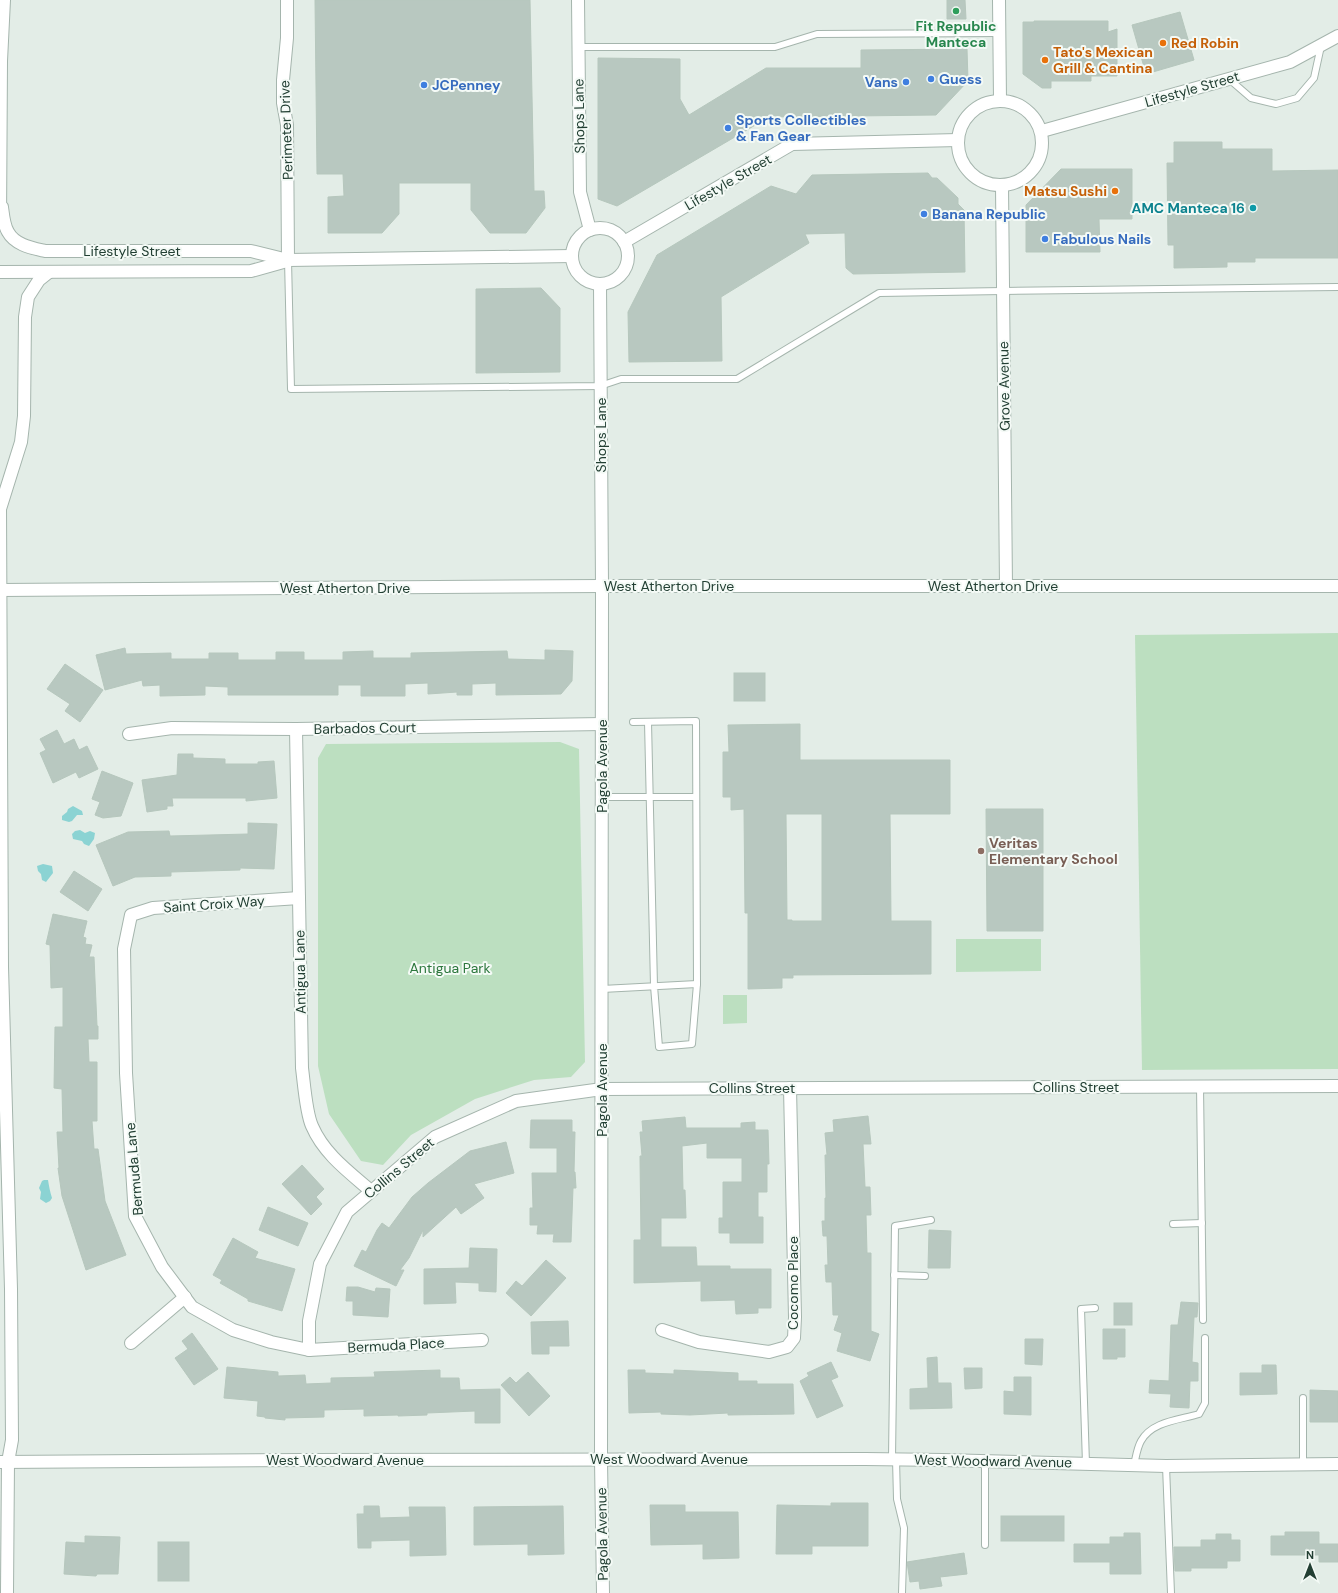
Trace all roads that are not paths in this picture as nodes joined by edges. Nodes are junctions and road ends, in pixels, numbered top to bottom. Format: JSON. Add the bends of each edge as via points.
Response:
{"nodes":[{"id":1,"x":4,"y":0,"type":"edge"},
{"id":2,"x":287,"y":0,"type":"edge"},
{"id":3,"x":578,"y":0,"type":"edge"},
{"id":4,"x":999,"y":0,"type":"edge"},
{"id":5,"x":999,"y":33,"type":"junction"},
{"id":6,"x":1338,"y":36,"type":"edge"},
{"id":7,"x":1321,"y":45,"type":"junction"},
{"id":8,"x":579,"y":47,"type":"junction"},
{"id":9,"x":1229,"y":79,"type":"junction"},
{"id":10,"x":1000,"y":100,"type":"junction"},
{"id":11,"x":1042,"y":131,"type":"junction"},
{"id":12,"x":958,"y":140,"type":"junction"},
{"id":13,"x":1002,"y":186,"type":"junction"},
{"id":14,"x":1,"y":206,"type":"junction"},
{"id":15,"x":0,"y":222,"type":"edge"},
{"id":16,"x":590,"y":230,"type":"junction"},
{"id":17,"x":624,"y":242,"type":"junction"},
{"id":18,"x":572,"y":256,"type":"junction"},
{"id":19,"x":288,"y":260,"type":"junction"},
{"id":20,"x":0,"y":272,"type":"edge"},
{"id":21,"x":49,"y":272,"type":"junction"},
{"id":22,"x":600,"y":284,"type":"junction"},
{"id":23,"x":1338,"y":287,"type":"edge"},
{"id":24,"x":1003,"y":290,"type":"junction"},
{"id":25,"x":600,"y":386,"type":"junction"},
{"id":26,"x":0,"y":509,"type":"edge"},
{"id":27,"x":602,"y":586,"type":"junction"},
{"id":28,"x":1006,"y":586,"type":"junction"},
{"id":29,"x":1338,"y":586,"type":"edge"},
{"id":30,"x":0,"y":590,"type":"edge"},
{"id":31,"x":633,"y":722,"type":"dead end"},
{"id":32,"x":648,"y":722,"type":"junction"},
{"id":33,"x":602,"y":724,"type":"junction"},
{"id":34,"x":296,"y":729,"type":"junction"},
{"id":35,"x":129,"y":734,"type":"dead end"},
{"id":36,"x":602,"y":797,"type":"junction"},
{"id":37,"x":650,"y":797,"type":"junction"},
{"id":38,"x":696,"y":797,"type":"junction"},
{"id":39,"x":299,"y":898,"type":"junction"},
{"id":40,"x":130,"y":915,"type":"joint"},
{"id":41,"x":697,"y":984,"type":"junction"},
{"id":42,"x":654,"y":986,"type":"junction"},
{"id":43,"x":602,"y":989,"type":"junction"},
{"id":44,"x":1200,"y":1086,"type":"junction"},
{"id":45,"x":1338,"y":1086,"type":"edge"},
{"id":46,"x":790,"y":1088,"type":"junction"},
{"id":47,"x":602,"y":1089,"type":"junction"},
{"id":48,"x":371,"y":1191,"type":"junction"},
{"id":49,"x":931,"y":1220,"type":"dead end"},
{"id":50,"x":1202,"y":1223,"type":"junction"},
{"id":51,"x":1173,"y":1224,"type":"dead end"},
{"id":52,"x":894,"y":1275,"type":"junction"},
{"id":53,"x":925,"y":1276,"type":"dead end"},
{"id":54,"x":185,"y":1297,"type":"junction"},
{"id":55,"x":1095,"y":1308,"type":"dead end"},
{"id":56,"x":1203,"y":1320,"type":"dead end"},
{"id":57,"x":662,"y":1330,"type":"dead end"},
{"id":58,"x":1205,"y":1338,"type":"dead end"},
{"id":59,"x":482,"y":1340,"type":"dead end"},
{"id":60,"x":131,"y":1343,"type":"dead end"},
{"id":61,"x":309,"y":1350,"type":"junction"},
{"id":62,"x":1303,"y":1398,"type":"dead end"},
{"id":63,"x":0,"y":1450,"type":"edge"},
{"id":64,"x":894,"y":1459,"type":"junction"},
{"id":65,"x":601,"y":1460,"type":"junction"},
{"id":66,"x":985,"y":1461,"type":"junction"},
{"id":67,"x":4,"y":1462,"type":"edge"},
{"id":68,"x":1086,"y":1464,"type":"junction"},
{"id":69,"x":1303,"y":1464,"type":"junction"},
{"id":70,"x":1338,"y":1464,"type":"edge"},
{"id":71,"x":1134,"y":1465,"type":"junction"},
{"id":72,"x":1166,"y":1466,"type":"junction"},
{"id":73,"x":985,"y":1545,"type":"dead end"},
{"id":74,"x":4,"y":1561,"type":"edge"},
{"id":75,"x":7,"y":1593,"type":"edge"},
{"id":76,"x":603,"y":1593,"type":"edge"},
{"id":77,"x":902,"y":1593,"type":"edge"},
{"id":78,"x":1171,"y":1593,"type":"edge"}],
"edges":[{"from":1,"to":14,"type":"street","via":[[1,61]]},
{"from":2,"to":19,"type":"street","name":"Perimeter Drive","via":[[283,103],[287,125]]},
{"from":3,"to":8,"type":"street","name":"Shops Lane"},
{"from":4,"to":5,"type":"street"},
{"from":5,"to":8,"type":"lane","via":[[816,34],[775,48]]},
{"from":5,"to":10,"type":"street"},
{"from":6,"to":7,"type":"street","name":"Lifestyle Street"},
{"from":7,"to":9,"type":"street","name":"Lifestyle Street","via":[[1290,62]]},
{"from":7,"to":9,"type":"lane","via":[[1314,78],[1297,98],[1276,104],[1251,98]]},
{"from":8,"to":16,"type":"street","name":"Shops Lane","via":[[580,192]]},
{"from":9,"to":11,"type":"street","name":"Lifestyle Street"},
{"from":10,"to":11,"type":"street","via":[[1023,106],[1035,118]]},
{"from":10,"to":12,"type":"street","via":[[985,103],[972,111],[963,122]]},
{"from":11,"to":13,"type":"street","via":[[1042,152],[1037,166],[1017,182]]},
{"from":12,"to":13,"type":"street","via":[[959,155],[968,170],[979,180]]},
{"from":12,"to":17,"type":"street","name":"Lifestyle Street","via":[[792,144]]},
{"from":13,"to":24,"type":"street","name":"Grove Avenue"},
{"from":14,"to":15,"type":"street"},
{"from":14,"to":19,"type":"street","name":"Lifestyle Street","via":[[8,232],[18,242],[45,251],[251,251]]},
{"from":16,"to":17,"type":"street","via":[[605,228],[614,232]]},
{"from":16,"to":18,"type":"street","via":[[575,242]]},
{"from":17,"to":22,"type":"street","via":[[628,263],[624,271],[611,282]]},
{"from":18,"to":19,"type":"street","name":"Lifestyle Street"},
{"from":18,"to":22,"type":"street","via":[[578,274],[593,284]]},
{"from":19,"to":21,"type":"street","name":"Lifestyle Street","via":[[251,271]]},
{"from":19,"to":25,"type":"lane","via":[[291,389]]},
{"from":20,"to":21,"type":"street","name":"Lifestyle Street"},
{"from":21,"to":26,"type":"street","via":[[39,280],[28,297],[25,317],[24,416],[21,442]]},
{"from":22,"to":25,"type":"street","name":"Shops Lane"},
{"from":23,"to":24,"type":"lane"},
{"from":24,"to":25,"type":"lane","via":[[879,294],[737,379],[621,379]]},
{"from":24,"to":28,"type":"street","name":"Grove Avenue"},
{"from":25,"to":27,"type":"street","name":"Shops Lane"},
{"from":26,"to":30,"type":"street"},
{"from":27,"to":28,"type":"street","name":"West Atherton Drive"},
{"from":27,"to":30,"type":"street","name":"West Atherton Drive"},
{"from":27,"to":33,"type":"street","name":"Pagola Avenue"},
{"from":28,"to":29,"type":"street","name":"West Atherton Drive"},
{"from":30,"to":67,"type":"street","via":[[2,967],[12,1296],[12,1440]]},
{"from":31,"to":32,"type":"lane"},
{"from":32,"to":37,"type":"lane"},
{"from":32,"to":38,"type":"lane","via":[[696,721]]},
{"from":33,"to":34,"type":"street","name":"Barbados Court"},
{"from":33,"to":36,"type":"street","name":"Pagola Avenue"},
{"from":34,"to":35,"type":"street","name":"Barbados Court","via":[[172,728]]},
{"from":34,"to":39,"type":"street","name":"Antigua Lane"},
{"from":36,"to":37,"type":"lane"},
{"from":36,"to":43,"type":"street","name":"Pagola Avenue"},
{"from":37,"to":38,"type":"lane"},
{"from":37,"to":42,"type":"lane"},
{"from":38,"to":41,"type":"lane"},
{"from":39,"to":40,"type":"street","name":"Saint Croix Way","via":[[153,908]]},
{"from":39,"to":48,"type":"street","name":"Antigua Lane","via":[[302,1068],[311,1125],[330,1155]]},
{"from":40,"to":54,"type":"street","name":"Bermuda Lane","via":[[124,957],[126,1073],[135,1216],[162,1267]]},
{"from":41,"to":42,"type":"lane"},
{"from":41,"to":42,"type":"lane","via":[[692,1044],[659,1047]]},
{"from":42,"to":43,"type":"lane"},
{"from":43,"to":47,"type":"street","name":"Pagola Avenue"},
{"from":44,"to":45,"type":"street","name":"Collins Street"},
{"from":44,"to":46,"type":"street","name":"Collins Street"},
{"from":44,"to":50,"type":"lane"},
{"from":46,"to":47,"type":"street","name":"Collins Street"},
{"from":46,"to":57,"type":"street","name":"Cocomo Place","via":[[794,1338],[786,1347],[769,1352],[699,1342]]},
{"from":47,"to":48,"type":"street","name":"Collins Street","via":[[516,1101],[435,1137]]},
{"from":47,"to":65,"type":"street","name":"Pagola Avenue"},
{"from":48,"to":61,"type":"street","name":"Collins Street","via":[[347,1212],[320,1264],[309,1321]]},
{"from":49,"to":52,"type":"lane","via":[[895,1226]]},
{"from":50,"to":51,"type":"lane"},
{"from":50,"to":56,"type":"lane"},
{"from":52,"to":53,"type":"lane"},
{"from":52,"to":64,"type":"lane"},
{"from":54,"to":60,"type":"street"},
{"from":54,"to":61,"type":"street","name":"Bermuda Lane","via":[[192,1307],[233,1330]]},
{"from":55,"to":68,"type":"lane","via":[[1082,1309]]},
{"from":58,"to":71,"type":"lane","via":[[1205,1403],[1199,1414],[1149,1430],[1141,1441]]},
{"from":59,"to":61,"type":"street","name":"Bermuda Place"},
{"from":62,"to":69,"type":"lane"},
{"from":63,"to":67,"type":"street"},
{"from":64,"to":65,"type":"street","name":"West Woodward Avenue"},
{"from":64,"to":66,"type":"street","name":"West Woodward Avenue"},
{"from":64,"to":77,"type":"lane","via":[[904,1528]]},
{"from":65,"to":67,"type":"street","name":"West Woodward Avenue"},
{"from":65,"to":76,"type":"street","name":"Pagola Avenue"},
{"from":66,"to":68,"type":"street","name":"West Woodward Avenue"},
{"from":66,"to":73,"type":"lane"},
{"from":67,"to":74,"type":"street"},
{"from":68,"to":71,"type":"street","name":"West Woodward Avenue"},
{"from":69,"to":70,"type":"street","name":"West Woodward Avenue"},
{"from":69,"to":72,"type":"street","name":"West Woodward Avenue"},
{"from":71,"to":72,"type":"street","name":"West Woodward Avenue"},
{"from":72,"to":78,"type":"lane"},
{"from":74,"to":75,"type":"street"}]}
